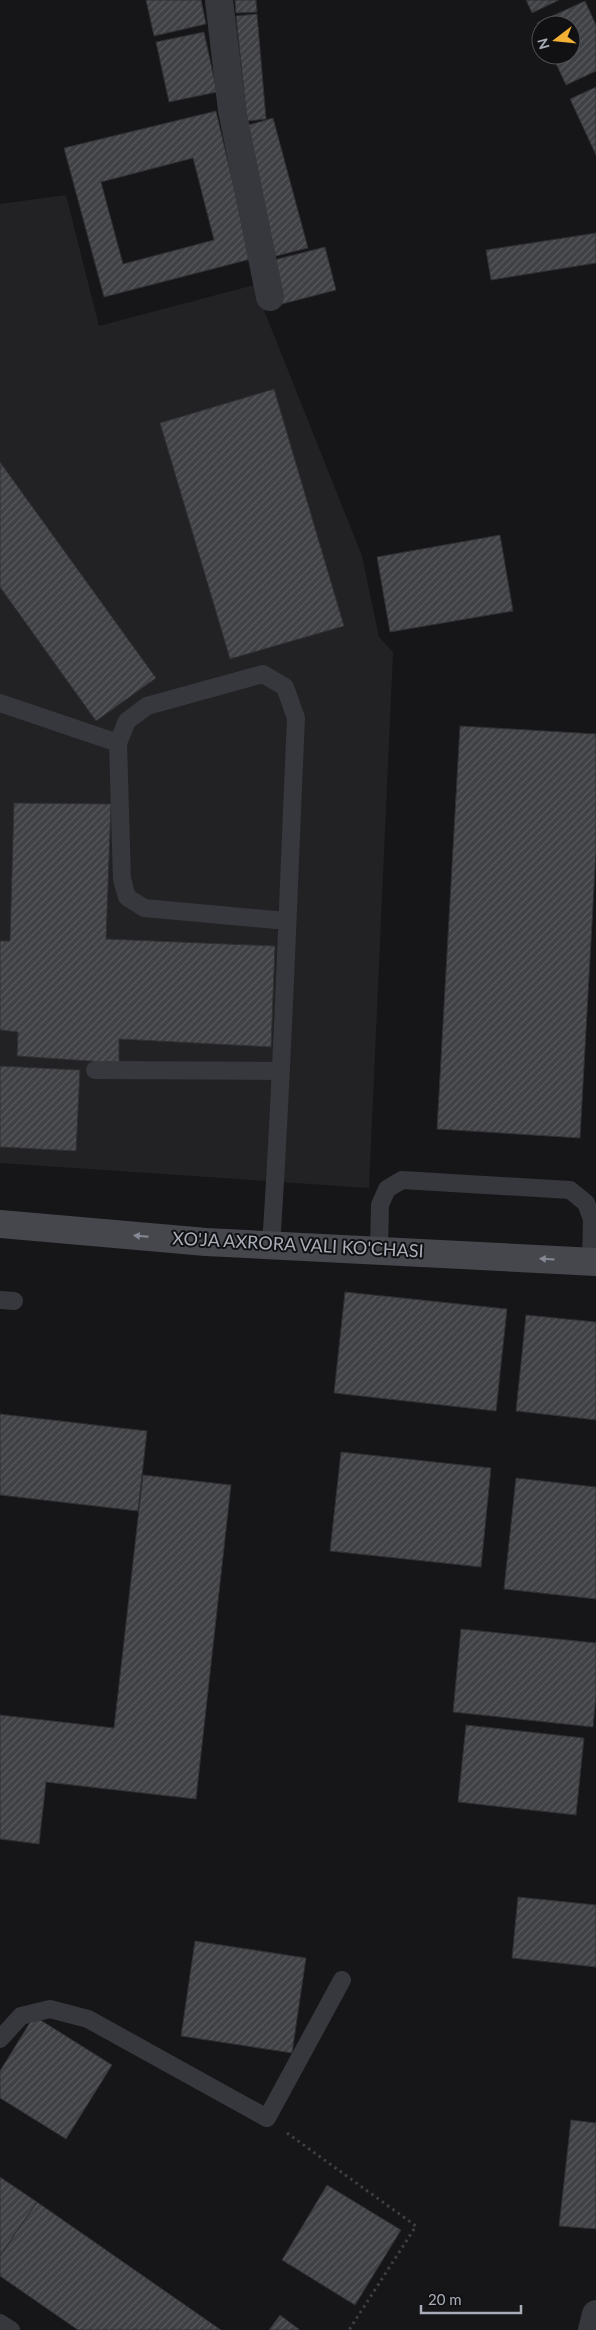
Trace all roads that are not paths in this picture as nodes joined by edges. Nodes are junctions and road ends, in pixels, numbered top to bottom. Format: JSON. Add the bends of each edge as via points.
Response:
{"nodes":[{"id":1,"x":219,"y":0,"type":"edge"},
{"id":2,"x":270,"y":297,"type":"dead end"},
{"id":3,"x":0,"y":703,"type":"edge"},
{"id":4,"x":118,"y":743,"type":"junction"},
{"id":5,"x":287,"y":922,"type":"junction"},
{"id":6,"x":95,"y":1070,"type":"dead end"},
{"id":7,"x":280,"y":1071,"type":"junction"},
{"id":8,"x":594,"y":1217,"type":"edge"},
{"id":9,"x":0,"y":1224,"type":"edge"},
{"id":10,"x":271,"y":1245,"type":"junction"},
{"id":11,"x":379,"y":1250,"type":"junction"},
{"id":12,"x":593,"y":1262,"type":"edge"},
{"id":13,"x":342,"y":1980,"type":"dead end"},
{"id":14,"x":0,"y":2039,"type":"edge"},
{"id":15,"x":596,"y":2314,"type":"edge"},
{"id":16,"x":0,"y":2323,"type":"edge"},
{"id":17,"x":11,"y":2330,"type":"edge"},
{"id":18,"x":592,"y":2330,"type":"edge"}],
"edges":[{"from":1,"to":2,"type":"street","via":[[232,110]]},
{"from":3,"to":4,"type":"lane"},
{"from":4,"to":5,"type":"lane","via":[[122,879],[127,897],[144,908]]},
{"from":4,"to":5,"type":"lane","via":[[127,721],[147,706],[263,674],[285,687],[296,718]]},
{"from":5,"to":7,"type":"lane"},
{"from":6,"to":7,"type":"lane"},
{"from":7,"to":10,"type":"lane"},
{"from":8,"to":11,"type":"lane","via":[[586,1203],[570,1190],[402,1180],[387,1188],[380,1206]]},
{"from":8,"to":12,"type":"lane"},
{"from":10,"to":9,"type":"main road","name":"XO'JA AXRORA VALI KO'CHASI","one_way":true},
{"from":10,"to":11,"type":"main road","name":"XO'JA AXRORA VALI KO'CHASI"},
{"from":12,"to":11,"type":"main road","name":"XO'JA AXRORA VALI KO'CHASI","one_way":true},
{"from":13,"to":14,"type":"lane","via":[[267,2118],[88,2020],[50,2009],[21,2016]]},
{"from":15,"to":18,"type":"street"},
{"from":16,"to":17,"type":"lane"}]}
